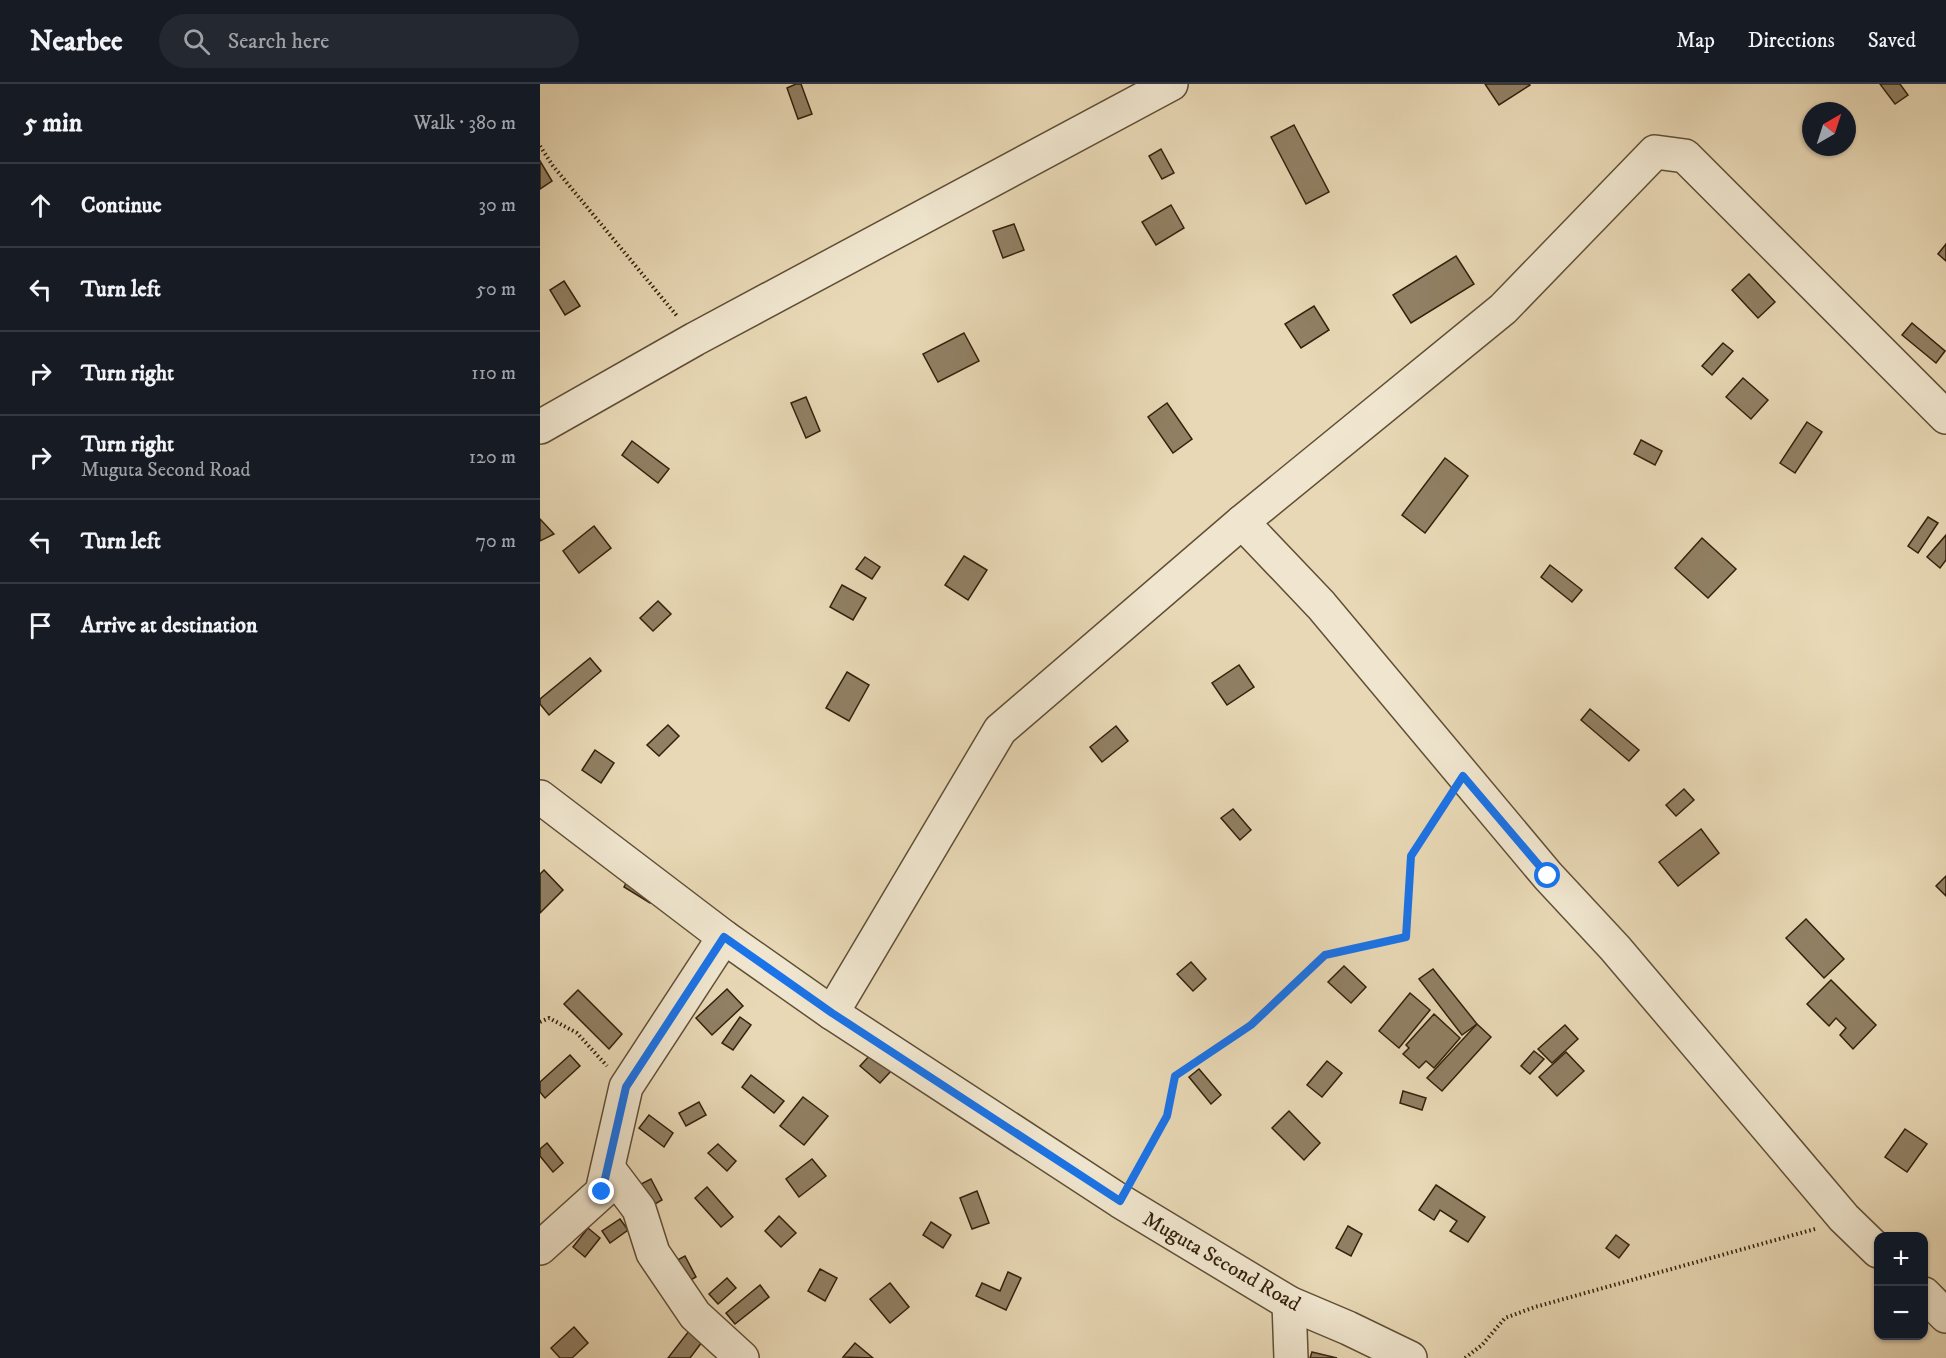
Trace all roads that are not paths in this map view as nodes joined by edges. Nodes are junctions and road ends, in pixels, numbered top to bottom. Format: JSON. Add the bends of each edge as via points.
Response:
{"nodes":[{"id":1,"x":1171,"y":84,"type":"edge"},
{"id":2,"x":1946,"y":417,"type":"edge"},
{"id":3,"x":540,"y":427,"type":"edge"},
{"id":4,"x":1242,"y":522,"type":"junction"},
{"id":5,"x":540,"y":797,"type":"edge"},
{"id":6,"x":724,"y":937,"type":"junction"},
{"id":7,"x":832,"y":1013,"type":"junction"},
{"id":8,"x":608,"y":1168,"type":"junction"},
{"id":9,"x":1874,"y":1247,"type":"edge"},
{"id":10,"x":540,"y":1248,"type":"edge"},
{"id":11,"x":1928,"y":1299,"type":"edge"},
{"id":12,"x":1289,"y":1303,"type":"junction"},
{"id":13,"x":1946,"y":1316,"type":"edge"},
{"id":14,"x":742,"y":1358,"type":"edge"},
{"id":15,"x":1291,"y":1358,"type":"edge"},
{"id":16,"x":1410,"y":1358,"type":"edge"}],
"edges":[{"from":1,"to":3,"type":"street","via":[[695,339]]},
{"from":2,"to":4,"type":"street","via":[[1685,156],[1654,152],[1503,309]]},
{"from":4,"to":7,"type":"street","via":[[1000,730]]},
{"from":4,"to":9,"type":"street","via":[[1321,605],[1548,876],[1615,948],[1844,1218]]},
{"from":5,"to":6,"type":"street","name":"Muguta Second Road"},
{"from":6,"to":7,"type":"street","name":"Muguta Second Road"},
{"from":6,"to":8,"type":"street","via":[[626,1087]]},
{"from":7,"to":12,"type":"street","name":"Muguta Second Road","via":[[1120,1201]]},
{"from":8,"to":10,"type":"street","via":[[602,1192]]},
{"from":8,"to":14,"type":"street","via":[[639,1209],[652,1253],[695,1315]]},
{"from":11,"to":13,"type":"street"},
{"from":12,"to":15,"type":"street"},
{"from":12,"to":16,"type":"street","name":"Muguta Second Road"}]}
